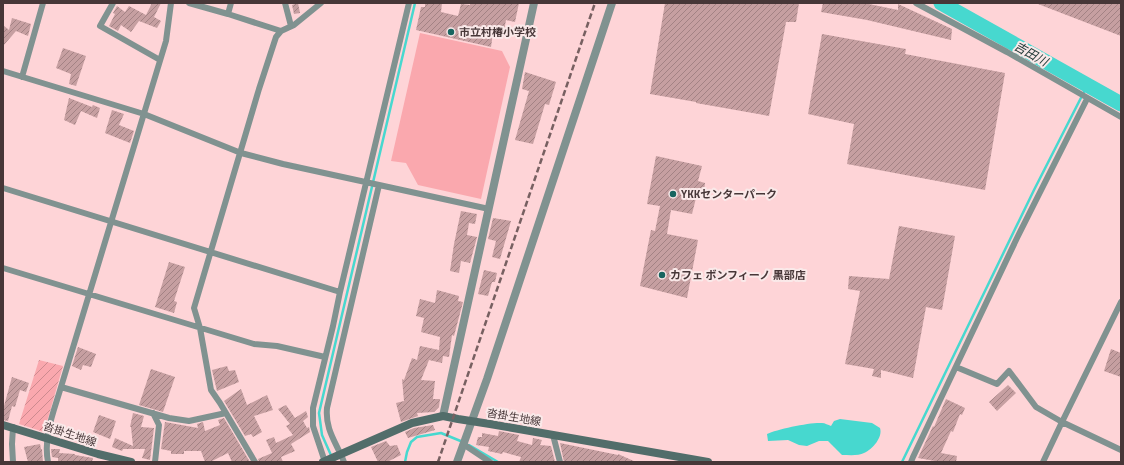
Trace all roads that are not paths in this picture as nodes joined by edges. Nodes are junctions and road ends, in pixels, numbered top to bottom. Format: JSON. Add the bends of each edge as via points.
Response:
{"nodes":[{"id":1,"x":43,"y":3,"type":"edge"},
{"id":2,"x":113,"y":3,"type":"edge"},
{"id":3,"x":171,"y":3,"type":"edge"},
{"id":4,"x":189,"y":3,"type":"edge"},
{"id":5,"x":231,"y":3,"type":"edge"},
{"id":6,"x":285,"y":3,"type":"edge"},
{"id":7,"x":321,"y":3,"type":"edge"},
{"id":8,"x":409,"y":3,"type":"edge"},
{"id":9,"x":534,"y":3,"type":"edge"},
{"id":10,"x":612,"y":3,"type":"edge"},
{"id":11,"x":916,"y":3,"type":"edge"},
{"id":12,"x":228,"y":14,"type":"junction"},
{"id":13,"x":291,"y":26,"type":"junction"},
{"id":14,"x":281,"y":31,"type":"junction"},
{"id":15,"x":160,"y":60,"type":"junction"},
{"id":16,"x":3,"y":71,"type":"edge"},
{"id":17,"x":22,"y":77,"type":"junction"},
{"id":18,"x":1087,"y":99,"type":"junction"},
{"id":19,"x":144,"y":114,"type":"junction"},
{"id":20,"x":1121,"y":117,"type":"edge"},
{"id":21,"x":241,"y":153,"type":"junction"},
{"id":22,"x":366,"y":182,"type":"junction"},
{"id":23,"x":379,"y":185,"type":"junction"},
{"id":24,"x":3,"y":188,"type":"edge"},
{"id":25,"x":490,"y":209,"type":"junction"},
{"id":26,"x":111,"y":221,"type":"junction"},
{"id":27,"x":211,"y":252,"type":"junction"},
{"id":28,"x":3,"y":268,"type":"edge"},
{"id":29,"x":340,"y":292,"type":"junction"},
{"id":30,"x":89,"y":294,"type":"junction"},
{"id":31,"x":1121,"y":302,"type":"edge"},
{"id":32,"x":200,"y":328,"type":"junction"},
{"id":33,"x":325,"y":357,"type":"junction"},
{"id":34,"x":956,"y":367,"type":"junction"},
{"id":35,"x":60,"y":387,"type":"junction"},
{"id":36,"x":153,"y":413,"type":"junction"},
{"id":37,"x":226,"y":413,"type":"junction"},
{"id":38,"x":443,"y":416,"type":"junction"},
{"id":39,"x":472,"y":421,"type":"junction"},
{"id":40,"x":1062,"y":422,"type":"junction"},
{"id":41,"x":3,"y":424,"type":"edge"},
{"id":42,"x":13,"y":428,"type":"junction"},
{"id":43,"x":553,"y":435,"type":"junction"},
{"id":44,"x":46,"y":437,"type":"junction"},
{"id":45,"x":463,"y":444,"type":"junction"},
{"id":46,"x":1121,"y":450,"type":"edge"},
{"id":47,"x":341,"y":457,"type":"edge"},
{"id":48,"x":326,"y":461,"type":"edge"},
{"id":49,"x":13,"y":462,"type":"edge"},
{"id":50,"x":48,"y":462,"type":"edge"},
{"id":51,"x":131,"y":462,"type":"edge"},
{"id":52,"x":155,"y":462,"type":"edge"},
{"id":53,"x":255,"y":462,"type":"edge"},
{"id":54,"x":456,"y":462,"type":"edge"},
{"id":55,"x":490,"y":462,"type":"edge"},
{"id":56,"x":560,"y":462,"type":"edge"},
{"id":57,"x":708,"y":462,"type":"edge"},
{"id":58,"x":911,"y":462,"type":"edge"},
{"id":59,"x":1044,"y":462,"type":"edge"}],
"edges":[{"from":1,"to":17,"type":"street"},
{"from":2,"to":15,"type":"street","via":[[100,26]]},
{"from":3,"to":15,"type":"street","via":[[166,41]]},
{"from":4,"to":12,"type":"street"},
{"from":5,"to":12,"type":"street"},
{"from":6,"to":13,"type":"street"},
{"from":7,"to":13,"type":"street"},
{"from":8,"to":22,"type":"street"},
{"from":9,"to":25,"type":"street"},
{"from":10,"to":39,"type":"street"},
{"from":11,"to":18,"type":"street"},
{"from":12,"to":14,"type":"street"},
{"from":13,"to":14,"type":"street"},
{"from":14,"to":21,"type":"street","via":[[276,37]]},
{"from":15,"to":19,"type":"street"},
{"from":16,"to":17,"type":"street"},
{"from":17,"to":19,"type":"street"},
{"from":18,"to":20,"type":"street"},
{"from":18,"to":34,"type":"street"},
{"from":19,"to":21,"type":"street"},
{"from":19,"to":26,"type":"street"},
{"from":21,"to":22,"type":"street"},
{"from":21,"to":27,"type":"street"},
{"from":22,"to":23,"type":"street"},
{"from":22,"to":29,"type":"street"},
{"from":23,"to":25,"type":"street"},
{"from":23,"to":47,"type":"street","via":[[327,408],[326,419]]},
{"from":24,"to":26,"type":"street"},
{"from":25,"to":38,"type":"street"},
{"from":26,"to":27,"type":"street"},
{"from":26,"to":30,"type":"street"},
{"from":27,"to":29,"type":"street"},
{"from":27,"to":32,"type":"street","via":[[194,308]]},
{"from":28,"to":30,"type":"street"},
{"from":29,"to":33,"type":"street"},
{"from":30,"to":32,"type":"street"},
{"from":30,"to":35,"type":"street"},
{"from":31,"to":40,"type":"street"},
{"from":32,"to":33,"type":"street","via":[[254,344],[277,346]]},
{"from":32,"to":37,"type":"street","via":[[211,390]]},
{"from":33,"to":48,"type":"street","via":[[313,408],[313,426]]},
{"from":34,"to":40,"type":"street","via":[[997,384],[1009,371],[1036,407]]},
{"from":34,"to":58,"type":"street"},
{"from":35,"to":36,"type":"street"},
{"from":35,"to":44,"type":"street"},
{"from":36,"to":37,"type":"street","via":[[189,420]]},
{"from":36,"to":52,"type":"street","via":[[159,424]]},
{"from":37,"to":53,"type":"street"},
{"from":38,"to":39,"type":"main road","name":"沓掛生地線"},
{"from":38,"to":47,"type":"main road","name":"沓掛生地線","via":[[412,423]]},
{"from":39,"to":43,"type":"main road","name":"沓掛生地線"},
{"from":39,"to":45,"type":"street"},
{"from":40,"to":46,"type":"street"},
{"from":40,"to":59,"type":"street"},
{"from":41,"to":42,"type":"main road","name":"沓掛生地線"},
{"from":42,"to":44,"type":"main road","name":"沓掛生地線"},
{"from":42,"to":49,"type":"street"},
{"from":43,"to":56,"type":"street"},
{"from":43,"to":57,"type":"main road","name":"沓掛生地線"},
{"from":44,"to":50,"type":"street"},
{"from":44,"to":51,"type":"main road","name":"沓掛生地線"},
{"from":45,"to":54,"type":"street"},
{"from":45,"to":55,"type":"street"},
{"from":47,"to":48,"type":"main road","name":"沓掛生地線"}]}
